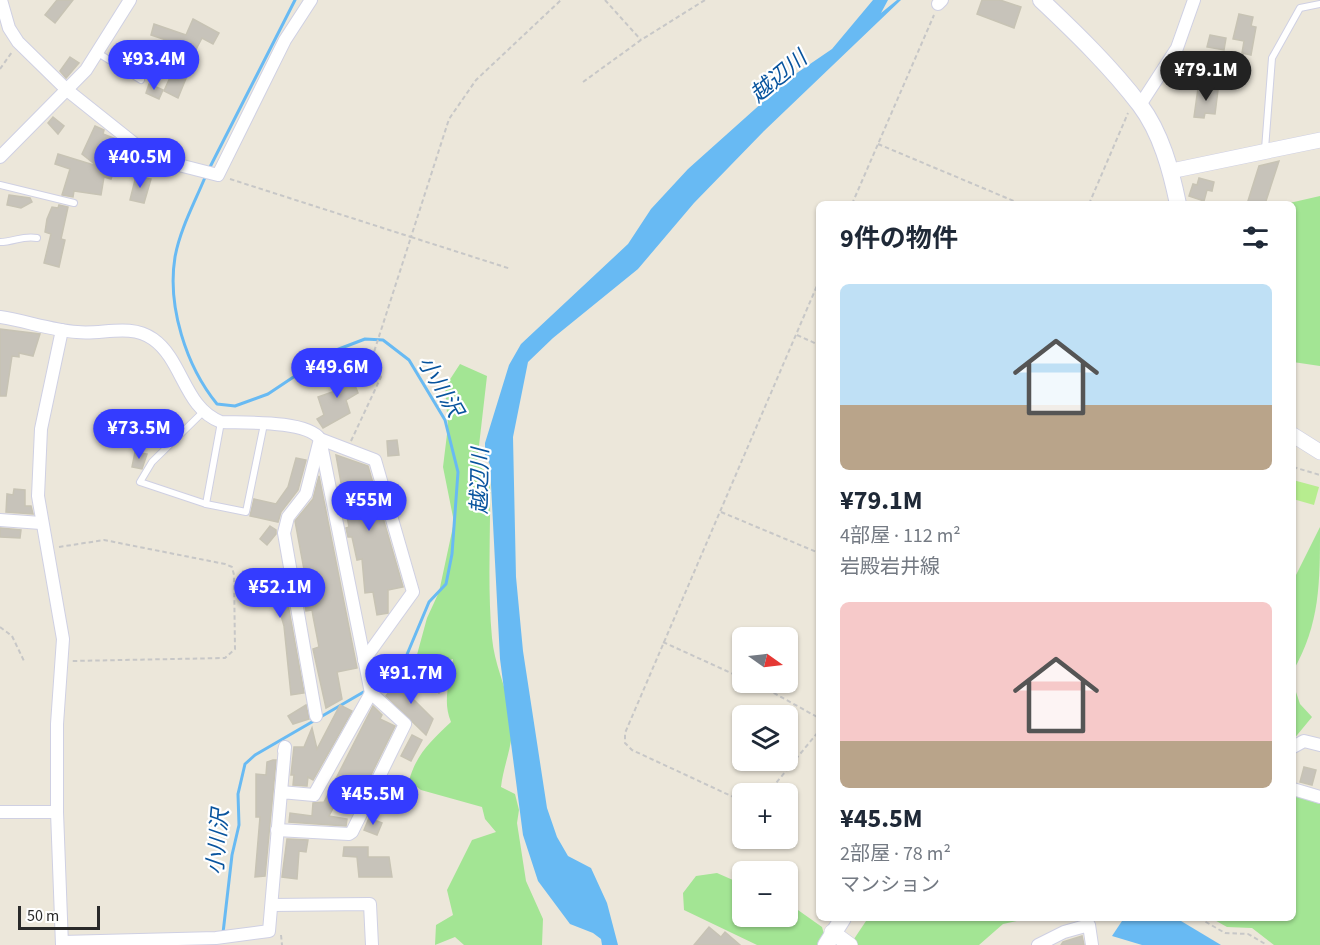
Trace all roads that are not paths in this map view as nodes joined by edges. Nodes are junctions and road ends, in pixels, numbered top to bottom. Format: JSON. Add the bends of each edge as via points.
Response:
{"nodes":[{"id":1,"x":1,"y":0,"type":"edge"},
{"id":2,"x":130,"y":0,"type":"edge"},
{"id":3,"x":311,"y":0,"type":"edge"},
{"id":4,"x":1041,"y":0,"type":"edge"},
{"id":5,"x":1194,"y":0,"type":"edge"},
{"id":6,"x":1320,"y":4,"type":"edge"},
{"id":7,"x":98,"y":53,"type":"junction"},
{"id":8,"x":141,"y":80,"type":"dead end"},
{"id":9,"x":67,"y":90,"type":"junction"},
{"id":10,"x":1138,"y":103,"type":"junction"},
{"id":11,"x":1320,"y":140,"type":"edge"},
{"id":12,"x":1265,"y":151,"type":"junction"},
{"id":13,"x":0,"y":157,"type":"edge"},
{"id":14,"x":1171,"y":171,"type":"junction"},
{"id":15,"x":0,"y":185,"type":"edge"},
{"id":16,"x":1177,"y":201,"type":"edge"},
{"id":17,"x":74,"y":203,"type":"dead end"},
{"id":18,"x":37,"y":238,"type":"dead end"},
{"id":19,"x":0,"y":242,"type":"edge"},
{"id":20,"x":0,"y":317,"type":"edge"},
{"id":21,"x":62,"y":330,"type":"junction"},
{"id":22,"x":203,"y":412,"type":"junction"},
{"id":23,"x":221,"y":422,"type":"junction"},
{"id":24,"x":264,"y":423,"type":"junction"},
{"id":25,"x":1296,"y":437,"type":"edge"},
{"id":26,"x":320,"y":439,"type":"junction"},
{"id":27,"x":1320,"y":452,"type":"edge"},
{"id":28,"x":206,"y":504,"type":"junction"},
{"id":29,"x":0,"y":520,"type":"edge"},
{"id":30,"x":41,"y":523,"type":"junction"},
{"id":31,"x":364,"y":660,"type":"junction"},
{"id":32,"x":371,"y":693,"type":"junction"},
{"id":33,"x":316,"y":716,"type":"dead end"},
{"id":34,"x":1296,"y":745,"type":"edge"},
{"id":35,"x":1320,"y":745,"type":"edge"},
{"id":36,"x":284,"y":751,"type":"dead end"},
{"id":37,"x":1296,"y":790,"type":"edge"},
{"id":38,"x":281,"y":792,"type":"junction"},
{"id":39,"x":1320,"y":796,"type":"edge"},
{"id":40,"x":0,"y":812,"type":"edge"},
{"id":41,"x":57,"y":812,"type":"junction"},
{"id":42,"x":277,"y":830,"type":"junction"},
{"id":43,"x":272,"y":905,"type":"junction"},
{"id":44,"x":841,"y":921,"type":"edge"},
{"id":45,"x":829,"y":938,"type":"edge"},
{"id":46,"x":62,"y":944,"type":"edge"},
{"id":47,"x":372,"y":945,"type":"edge"},
{"id":48,"x":850,"y":945,"type":"edge"},
{"id":49,"x":1038,"y":945,"type":"edge"},
{"id":50,"x":1092,"y":945,"type":"edge"}],
"edges":[{"from":1,"to":9,"type":"street","via":[[9,28],[18,42]]},
{"from":2,"to":7,"type":"street"},
{"from":3,"to":9,"type":"street","via":[[285,40],[218,175],[146,153]]},
{"from":4,"to":10,"type":"main road","via":[[1093,50]]},
{"from":5,"to":10,"type":"street","via":[[1177,48]]},
{"from":6,"to":12,"type":"lane","via":[[1300,8],[1272,58]]},
{"from":7,"to":8,"type":"lane"},
{"from":7,"to":9,"type":"street"},
{"from":9,"to":13,"type":"street"},
{"from":10,"to":14,"type":"main road"},
{"from":11,"to":12,"type":"street"},
{"from":12,"to":14,"type":"street"},
{"from":14,"to":16,"type":"main road"},
{"from":15,"to":17,"type":"lane"},
{"from":18,"to":19,"type":"lane","via":[[26,236]]},
{"from":20,"to":21,"type":"street"},
{"from":21,"to":22,"type":"street","via":[[128,330],[145,334],[162,347]]},
{"from":21,"to":30,"type":"street","via":[[41,429]]},
{"from":22,"to":23,"type":"street"},
{"from":22,"to":28,"type":"lane","via":[[152,462],[140,482]]},
{"from":23,"to":24,"type":"street"},
{"from":23,"to":28,"type":"lane"},
{"from":24,"to":26,"type":"street","via":[[308,430]]},
{"from":24,"to":28,"type":"lane","via":[[246,512]]},
{"from":25,"to":27,"type":"street"},
{"from":26,"to":31,"type":"street"},
{"from":26,"to":31,"type":"street","via":[[375,460],[413,592]]},
{"from":26,"to":33,"type":"street","via":[[306,494],[288,517],[285,533]]},
{"from":29,"to":30,"type":"street"},
{"from":30,"to":41,"type":"street","via":[[63,639],[57,724]]},
{"from":31,"to":32,"type":"street"},
{"from":32,"to":38,"type":"street","via":[[314,795]]},
{"from":32,"to":42,"type":"street","via":[[405,724],[352,832]]},
{"from":34,"to":35,"type":"street","via":[[1304,741]]},
{"from":36,"to":38,"type":"street","via":[[285,747]]},
{"from":37,"to":39,"type":"street"},
{"from":38,"to":42,"type":"street"},
{"from":40,"to":41,"type":"street"},
{"from":41,"to":46,"type":"street"},
{"from":42,"to":43,"type":"street"},
{"from":43,"to":46,"type":"street","via":[[269,931],[216,938]]},
{"from":43,"to":47,"type":"street","via":[[370,904]]},
{"from":44,"to":45,"type":"main road"},
{"from":45,"to":48,"type":"street"},
{"from":49,"to":50,"type":"street","via":[[1064,932],[1089,926]]}]}
